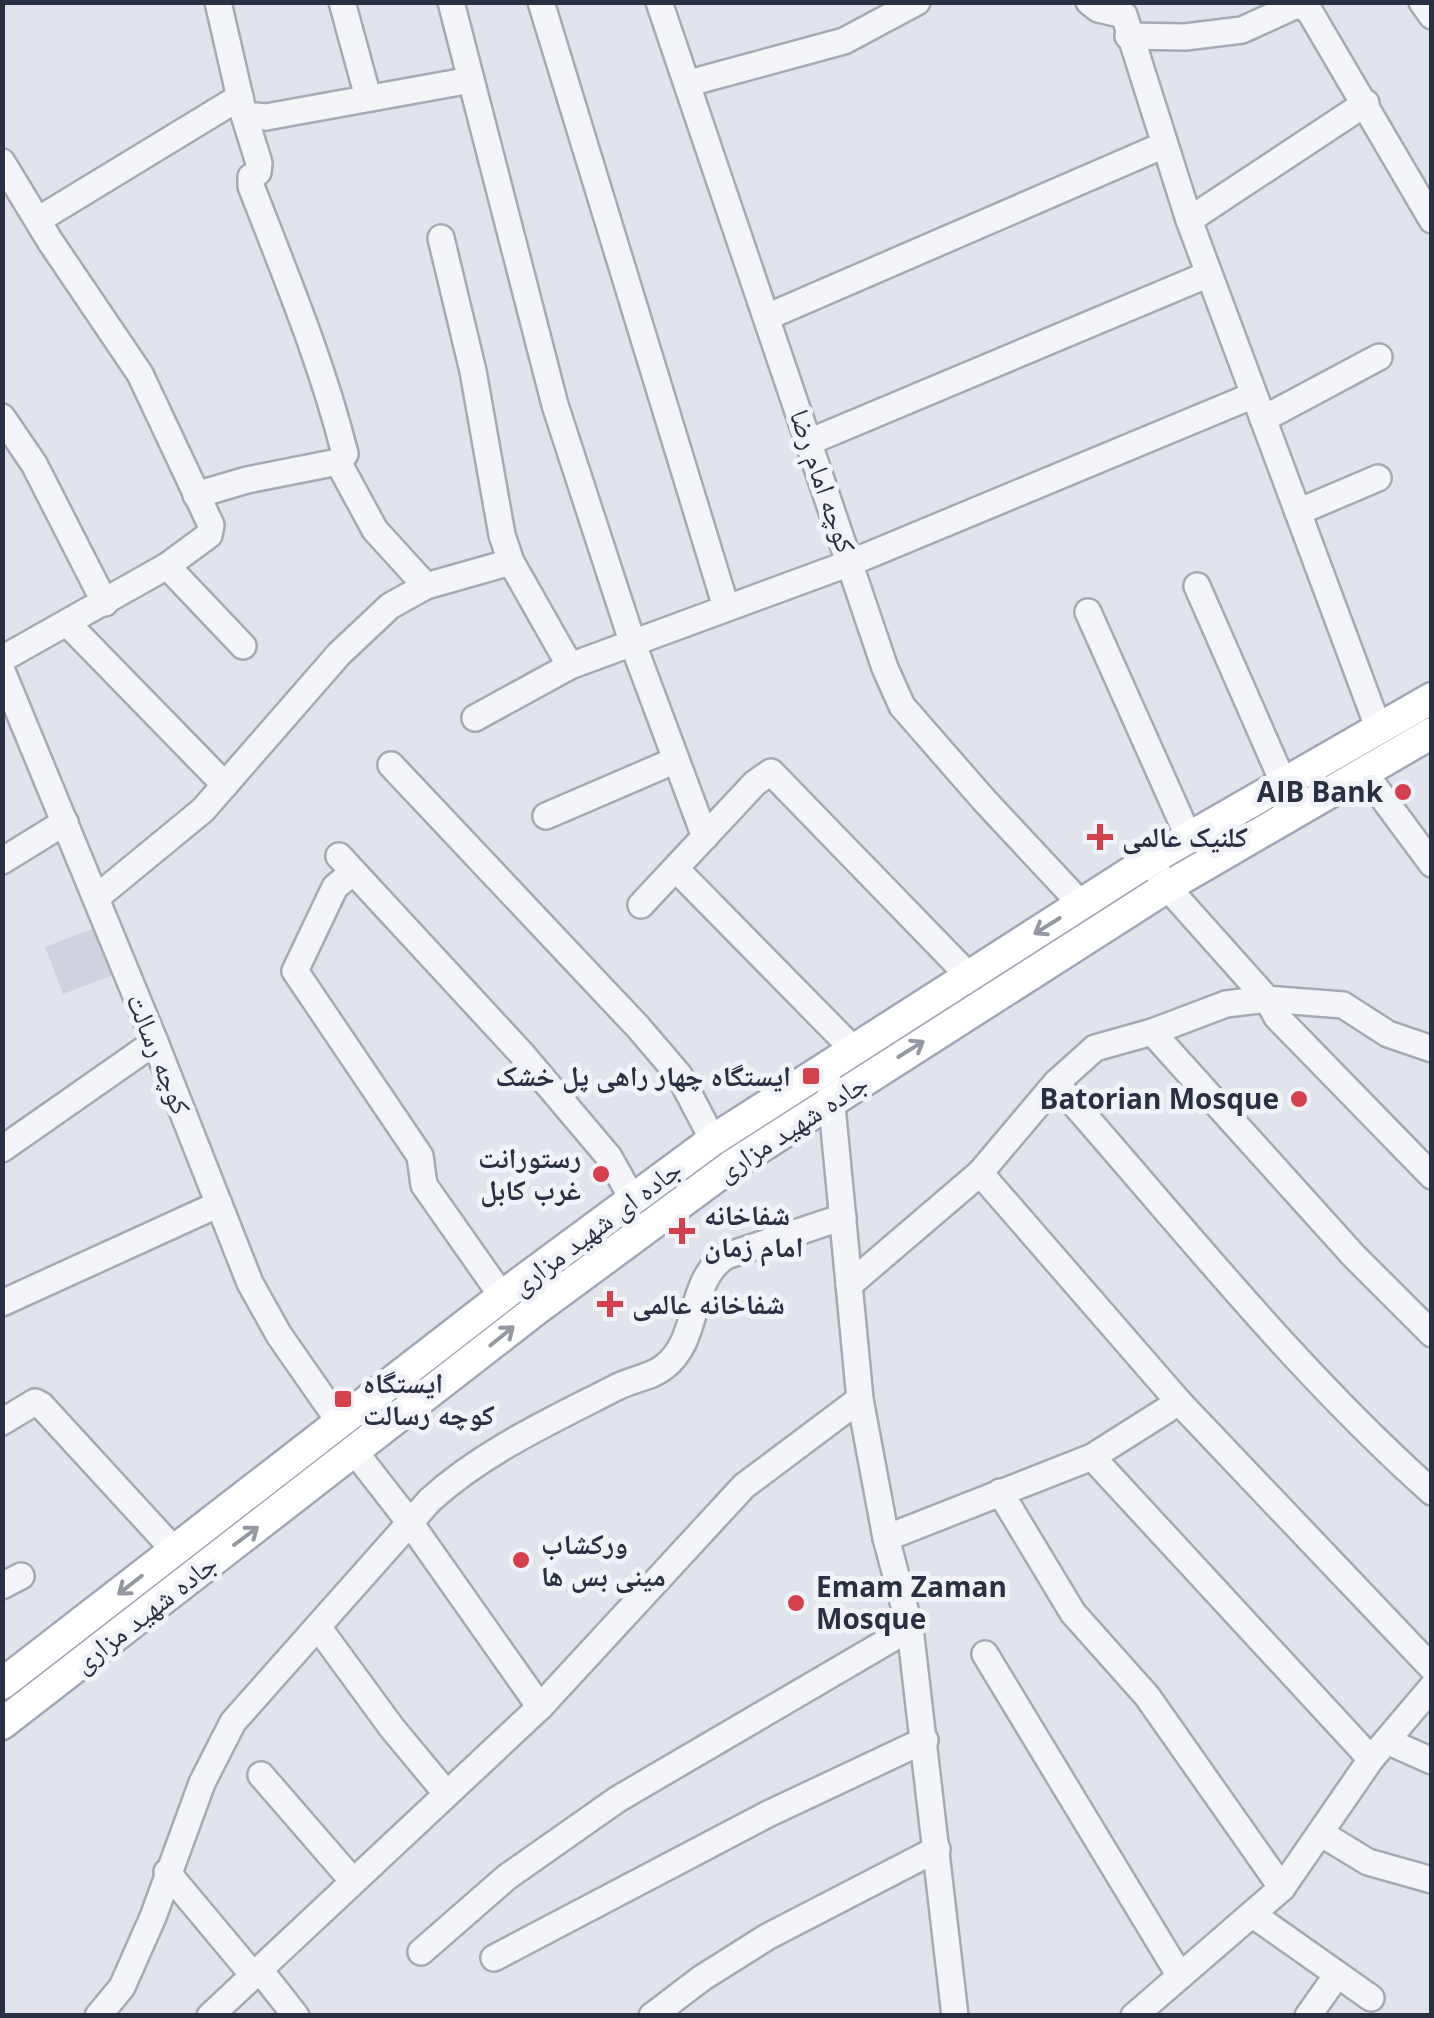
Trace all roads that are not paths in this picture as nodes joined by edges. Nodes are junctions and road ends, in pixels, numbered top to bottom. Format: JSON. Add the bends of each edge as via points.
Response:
{"nodes":[{"id":1,"x":218,"y":2,"type":"edge"},
{"id":2,"x":342,"y":2,"type":"edge"},
{"id":3,"x":452,"y":2,"type":"edge"},
{"id":4,"x":541,"y":2,"type":"edge"},
{"id":5,"x":659,"y":2,"type":"edge"},
{"id":6,"x":917,"y":2,"type":"edge"},
{"id":7,"x":1089,"y":2,"type":"edge"},
{"id":8,"x":1422,"y":2,"type":"edge"},
{"id":9,"x":1432,"y":16,"type":"edge"},
{"id":10,"x":1128,"y":36,"type":"junction"},
{"id":11,"x":471,"y":80,"type":"junction"},
{"id":12,"x":689,"y":83,"type":"junction"},
{"id":13,"x":368,"y":97,"type":"junction"},
{"id":14,"x":1366,"y":103,"type":"junction"},
{"id":15,"x":242,"y":106,"type":"junction"},
{"id":16,"x":1164,"y":145,"type":"junction"},
{"id":17,"x":2,"y":162,"type":"edge"},
{"id":18,"x":38,"y":220,"type":"junction"},
{"id":19,"x":1189,"y":220,"type":"junction"},
{"id":20,"x":1432,"y":220,"type":"edge"},
{"id":21,"x":441,"y":238,"type":"dead end"},
{"id":22,"x":1209,"y":274,"type":"junction"},
{"id":23,"x":767,"y":317,"type":"junction"},
{"id":24,"x":1380,"y":357,"type":"dead end"},
{"id":25,"x":1259,"y":407,"type":"junction"},
{"id":26,"x":2,"y":417,"type":"edge"},
{"id":27,"x":809,"y":442,"type":"junction"},
{"id":28,"x":338,"y":462,"type":"junction"},
{"id":29,"x":1378,"y":478,"type":"dead end"},
{"id":30,"x":196,"y":495,"type":"junction"},
{"id":31,"x":1298,"y":512,"type":"junction"},
{"id":32,"x":511,"y":562,"type":"junction"},
{"id":33,"x":850,"y":563,"type":"junction"},
{"id":34,"x":167,"y":566,"type":"junction"},
{"id":35,"x":426,"y":586,"type":"junction"},
{"id":36,"x":1197,"y":586,"type":"dead end"},
{"id":37,"x":105,"y":602,"type":"junction"},
{"id":38,"x":726,"y":607,"type":"junction"},
{"id":39,"x":1088,"y":612,"type":"dead end"},
{"id":40,"x":67,"y":623,"type":"junction"},
{"id":41,"x":633,"y":644,"type":"junction"},
{"id":42,"x":242,"y":646,"type":"dead end"},
{"id":43,"x":2,"y":659,"type":"edge"},
{"id":44,"x":570,"y":666,"type":"junction"},
{"id":45,"x":2,"y":671,"type":"edge"},
{"id":46,"x":1432,"y":698,"type":"edge"},
{"id":47,"x":475,"y":718,"type":"dead end"},
{"id":48,"x":1378,"y":727,"type":"junction"},
{"id":49,"x":1432,"y":733,"type":"edge"},
{"id":50,"x":676,"y":760,"type":"junction"},
{"id":51,"x":392,"y":765,"type":"dead end"},
{"id":52,"x":1363,"y":771,"type":"junction"},
{"id":53,"x":1283,"y":782,"type":"junction"},
{"id":54,"x":225,"y":786,"type":"junction"},
{"id":55,"x":546,"y":816,"type":"dead end"},
{"id":56,"x":65,"y":822,"type":"junction"},
{"id":57,"x":705,"y":837,"type":"junction"},
{"id":58,"x":1189,"y":838,"type":"junction"},
{"id":59,"x":1150,"y":860,"type":"junction"},
{"id":60,"x":2,"y":861,"type":"edge"},
{"id":61,"x":1432,"y":864,"type":"edge"},
{"id":62,"x":676,"y":870,"type":"junction"},
{"id":63,"x":1167,"y":887,"type":"junction"},
{"id":64,"x":96,"y":898,"type":"junction"},
{"id":65,"x":1082,"y":904,"type":"junction"},
{"id":66,"x":641,"y":905,"type":"dead end"},
{"id":67,"x":969,"y":976,"type":"junction"},
{"id":68,"x":1267,"y":999,"type":"junction"},
{"id":69,"x":1152,"y":1032,"type":"junction"},
{"id":70,"x":156,"y":1042,"type":"junction"},
{"id":71,"x":1432,"y":1049,"type":"edge"},
{"id":72,"x":841,"y":1057,"type":"junction"},
{"id":73,"x":1056,"y":1083,"type":"junction"},
{"id":74,"x":832,"y":1100,"type":"junction"},
{"id":75,"x":713,"y":1140,"type":"junction"},
{"id":76,"x":2,"y":1150,"type":"edge"},
{"id":77,"x":980,"y":1174,"type":"junction"},
{"id":78,"x":1432,"y":1176,"type":"edge"},
{"id":79,"x":632,"y":1198,"type":"junction"},
{"id":80,"x":219,"y":1204,"type":"junction"},
{"id":81,"x":843,"y":1217,"type":"junction"},
{"id":82,"x":849,"y":1284,"type":"junction"},
{"id":83,"x":502,"y":1296,"type":"junction"},
{"id":84,"x":2,"y":1304,"type":"edge"},
{"id":85,"x":1432,"y":1334,"type":"edge"},
{"id":86,"x":860,"y":1399,"type":"junction"},
{"id":87,"x":1179,"y":1402,"type":"junction"},
{"id":88,"x":2,"y":1422,"type":"edge"},
{"id":89,"x":340,"y":1424,"type":"junction"},
{"id":90,"x":355,"y":1452,"type":"junction"},
{"id":91,"x":1092,"y":1457,"type":"junction"},
{"id":92,"x":1000,"y":1492,"type":"junction"},
{"id":93,"x":1432,"y":1492,"type":"edge"},
{"id":94,"x":410,"y":1524,"type":"junction"},
{"id":95,"x":886,"y":1538,"type":"junction"},
{"id":96,"x":174,"y":1551,"type":"junction"},
{"id":97,"x":318,"y":1628,"type":"junction"},
{"id":98,"x":910,"y":1628,"type":"junction"},
{"id":99,"x":985,"y":1654,"type":"dead end"},
{"id":100,"x":1432,"y":1668,"type":"edge"},
{"id":101,"x":2,"y":1684,"type":"edge"},
{"id":102,"x":1432,"y":1687,"type":"edge"},
{"id":103,"x":540,"y":1706,"type":"junction"},
{"id":104,"x":2,"y":1724,"type":"edge"},
{"id":105,"x":925,"y":1740,"type":"junction"},
{"id":106,"x":1379,"y":1750,"type":"junction"},
{"id":107,"x":1432,"y":1761,"type":"edge"},
{"id":108,"x":261,"y":1776,"type":"dead end"},
{"id":109,"x":446,"y":1794,"type":"junction"},
{"id":110,"x":1322,"y":1834,"type":"junction"},
{"id":111,"x":937,"y":1849,"type":"junction"},
{"id":112,"x":167,"y":1872,"type":"junction"},
{"id":113,"x":352,"y":1880,"type":"junction"},
{"id":114,"x":1432,"y":1880,"type":"edge"},
{"id":115,"x":1282,"y":1888,"type":"junction"},
{"id":116,"x":1252,"y":1914,"type":"junction"},
{"id":117,"x":421,"y":1952,"type":"dead end"},
{"id":118,"x":494,"y":1958,"type":"dead end"},
{"id":119,"x":256,"y":1972,"type":"junction"},
{"id":120,"x":1337,"y":1975,"type":"junction"},
{"id":121,"x":1180,"y":1976,"type":"junction"},
{"id":122,"x":1371,"y":1998,"type":"dead end"},
{"id":123,"x":666,"y":2012,"type":"edge"},
{"id":124,"x":217,"y":2013,"type":"edge"},
{"id":125,"x":98,"y":2016,"type":"edge"},
{"id":126,"x":296,"y":2016,"type":"edge"},
{"id":127,"x":956,"y":2016,"type":"edge"},
{"id":128,"x":1134,"y":2016,"type":"edge"},
{"id":129,"x":1308,"y":2016,"type":"edge"}],
"edges":[{"from":1,"to":15,"type":"street"},
{"from":2,"to":13,"type":"street"},
{"from":3,"to":11,"type":"street"},
{"from":4,"to":38,"type":"street"},
{"from":5,"to":12,"type":"street","name":"کوچه امام رضا"},
{"from":6,"to":12,"type":"street","via":[[844,41]]},
{"from":7,"to":10,"type":"street","via":[[1124,16]]},
{"from":8,"to":9,"type":"street"},
{"from":10,"to":14,"type":"street","via":[[1242,30],[1298,4],[1310,12]]},
{"from":10,"to":16,"type":"street"},
{"from":11,"to":13,"type":"street"},
{"from":11,"to":41,"type":"street","via":[[555,405]]},
{"from":12,"to":23,"type":"street","name":"کوچه امام رضا"},
{"from":13,"to":15,"type":"street","via":[[266,117]]},
{"from":14,"to":19,"type":"street"},
{"from":14,"to":20,"type":"street"},
{"from":15,"to":18,"type":"street"},
{"from":15,"to":28,"type":"street","via":[[258,162],[251,186],[337,423],[345,454]]},
{"from":16,"to":19,"type":"street"},
{"from":16,"to":23,"type":"street"},
{"from":17,"to":18,"type":"street"},
{"from":18,"to":30,"type":"street","via":[[140,374]]},
{"from":19,"to":22,"type":"street"},
{"from":21,"to":32,"type":"street"},
{"from":22,"to":25,"type":"street"},
{"from":22,"to":27,"type":"street"},
{"from":23,"to":27,"type":"street","name":"کوچه امام رضا"},
{"from":24,"to":25,"type":"street"},
{"from":25,"to":31,"type":"street"},
{"from":25,"to":33,"type":"street"},
{"from":26,"to":37,"type":"street","via":[[34,464]]},
{"from":27,"to":33,"type":"street","name":"کوچه امام رضا"},
{"from":28,"to":30,"type":"street"},
{"from":28,"to":35,"type":"street","via":[[375,530]]},
{"from":29,"to":31,"type":"street"},
{"from":30,"to":34,"type":"street","via":[[212,525],[210,536]]},
{"from":31,"to":48,"type":"street"},
{"from":32,"to":35,"type":"street"},
{"from":32,"to":44,"type":"street"},
{"from":33,"to":38,"type":"street"},
{"from":33,"to":65,"type":"street","name":"کوچه امام رضا","via":[[902,706]]},
{"from":34,"to":37,"type":"street"},
{"from":34,"to":42,"type":"street"},
{"from":35,"to":54,"type":"street","via":[[390,606],[339,654]]},
{"from":36,"to":53,"type":"street"},
{"from":37,"to":40,"type":"street"},
{"from":38,"to":41,"type":"street"},
{"from":39,"to":58,"type":"street"},
{"from":40,"to":43,"type":"street"},
{"from":40,"to":54,"type":"street"},
{"from":41,"to":44,"type":"street"},
{"from":41,"to":50,"type":"street"},
{"from":44,"to":47,"type":"street"},
{"from":45,"to":56,"type":"street","name":"کوچه رسالت"},
{"from":46,"to":48,"type":"main road","name":"جاده ای شهید مزاری"},
{"from":48,"to":53,"type":"main road","name":"جاده ای شهید مزاری"},
{"from":49,"to":52,"type":"main road","name":"جاده شهید مزاری"},
{"from":50,"to":55,"type":"street"},
{"from":50,"to":57,"type":"street"},
{"from":51,"to":75,"type":"street","via":[[638,1027],[679,1075]]},
{"from":52,"to":61,"type":"street"},
{"from":52,"to":63,"type":"main road","name":"جاده شهید مزاری"},
{"from":53,"to":58,"type":"main road","name":"جاده ای شهید مزاری"},
{"from":54,"to":64,"type":"street"},
{"from":56,"to":60,"type":"street"},
{"from":56,"to":64,"type":"street","name":"کوچه رسالت"},
{"from":57,"to":62,"type":"street"},
{"from":57,"to":67,"type":"street","via":[[771,772]]},
{"from":58,"to":59,"type":"main road","name":"جاده ای شهید مزاری"},
{"from":59,"to":63,"type":"street"},
{"from":59,"to":65,"type":"main road","name":"جاده ای شهید مزاری"},
{"from":62,"to":66,"type":"street"},
{"from":62,"to":72,"type":"street"},
{"from":63,"to":68,"type":"street"},
{"from":74,"to":63,"type":"main road","name":"جاده شهید مزاری","one_way":true},
{"from":64,"to":70,"type":"street","name":"کوچه رسالت"},
{"from":65,"to":67,"type":"main road","name":"جاده ای شهید مزاری","one_way":true},
{"from":67,"to":72,"type":"main road","name":"جاده ای شهید مزاری"},
{"from":68,"to":69,"type":"street","via":[[1226,1004]]},
{"from":68,"to":71,"type":"street","via":[[1343,1005],[1388,1034]]},
{"from":68,"to":78,"type":"street"},
{"from":69,"to":73,"type":"street","via":[[1095,1048]]},
{"from":69,"to":85,"type":"street"},
{"from":70,"to":76,"type":"street"},
{"from":70,"to":80,"type":"street","name":"کوچه رسالت"},
{"from":72,"to":74,"type":"street"},
{"from":72,"to":75,"type":"main road","name":"جاده ای شهید مزاری"},
{"from":73,"to":77,"type":"street"},
{"from":73,"to":93,"type":"street","via":[[1280,1337]]},
{"from":74,"to":81,"type":"street"},
{"from":90,"to":74,"type":"main road","name":"جاده شهید مزاری","one_way":true,"via":[[650,1224]]},
{"from":75,"to":79,"type":"main road","name":"جاده ای شهید مزاری"},
{"from":77,"to":82,"type":"street"},
{"from":77,"to":87,"type":"street"},
{"from":79,"to":83,"type":"main road","name":"جاده ای شهید مزاری"},
{"from":79,"to":83,"type":"street","via":[[609,1157],[522,1054],[346,864],[294,971],[420,1156],[424,1186]]},
{"from":80,"to":84,"type":"street"},
{"from":80,"to":89,"type":"street","name":"کوچه رسالت","via":[[262,1305]]},
{"from":81,"to":82,"type":"street"},
{"from":81,"to":94,"type":"street","via":[[710,1266],[684,1342],[664,1368],[597,1397],[459,1474]]},
{"from":82,"to":86,"type":"street"},
{"from":83,"to":89,"type":"main road","name":"جاده ای شهید مزاری"},
{"from":86,"to":95,"type":"street"},
{"from":86,"to":103,"type":"street","via":[[744,1486]]},
{"from":87,"to":91,"type":"street"},
{"from":87,"to":100,"type":"street"},
{"from":88,"to":96,"type":"street","via":[[29,1404],[41,1406]]},
{"from":89,"to":96,"type":"main road","name":"جاده ای شهید مزاری"},
{"from":90,"to":94,"type":"street"},
{"from":104,"to":90,"type":"main road","name":"جاده شهید مزاری","one_way":true},
{"from":91,"to":92,"type":"street"},
{"from":91,"to":106,"type":"street"},
{"from":92,"to":95,"type":"street"},
{"from":92,"to":115,"type":"street","via":[[1073,1613],[1147,1696]]},
{"from":94,"to":97,"type":"street"},
{"from":94,"to":103,"type":"street"},
{"from":95,"to":98,"type":"street"},
{"from":96,"to":101,"type":"main road","name":"جاده ای شهید مزاری","one_way":true},
{"from":97,"to":109,"type":"street"},
{"from":97,"to":112,"type":"street","via":[[233,1722]]},
{"from":98,"to":105,"type":"street"},
{"from":98,"to":117,"type":"street","via":[[618,1798]]},
{"from":99,"to":121,"type":"street"},
{"from":102,"to":106,"type":"street"},
{"from":103,"to":109,"type":"street"},
{"from":105,"to":111,"type":"street"},
{"from":105,"to":118,"type":"street","via":[[730,1832]]},
{"from":106,"to":107,"type":"street"},
{"from":106,"to":110,"type":"street"},
{"from":108,"to":113,"type":"street"},
{"from":109,"to":113,"type":"street"},
{"from":110,"to":114,"type":"street","via":[[1368,1862]]},
{"from":110,"to":115,"type":"street"},
{"from":111,"to":123,"type":"street","via":[[768,1937],[702,1978]]},
{"from":111,"to":127,"type":"street"},
{"from":112,"to":119,"type":"street"},
{"from":112,"to":125,"type":"street","via":[[122,1987]]},
{"from":113,"to":119,"type":"street"},
{"from":115,"to":116,"type":"street"},
{"from":116,"to":120,"type":"street"},
{"from":116,"to":121,"type":"street"},
{"from":119,"to":124,"type":"street"},
{"from":119,"to":126,"type":"street"},
{"from":120,"to":122,"type":"street"},
{"from":120,"to":129,"type":"street"},
{"from":121,"to":128,"type":"street"}]}
